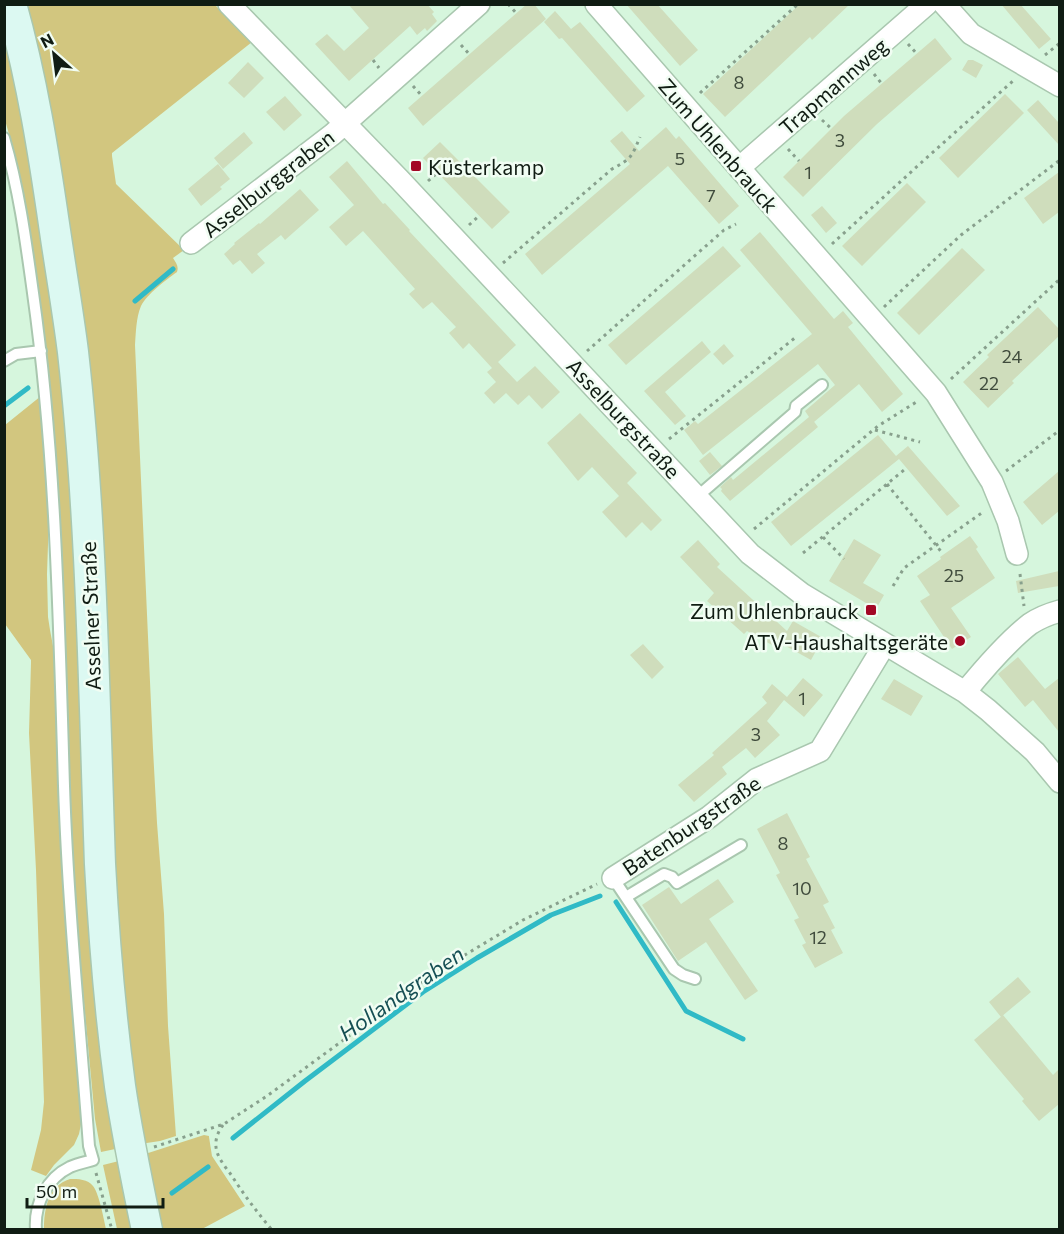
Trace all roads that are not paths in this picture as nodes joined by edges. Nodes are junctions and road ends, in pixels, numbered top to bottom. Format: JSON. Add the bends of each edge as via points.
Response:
{"nodes":[{"id":1,"x":11,"y":4,"type":"edge"},
{"id":2,"x":229,"y":4,"type":"edge"},
{"id":3,"x":479,"y":4,"type":"edge"},
{"id":4,"x":596,"y":4,"type":"edge"},
{"id":5,"x":927,"y":4,"type":"edge"},
{"id":6,"x":944,"y":4,"type":"edge"},
{"id":7,"x":1059,"y":86,"type":"edge"},
{"id":8,"x":345,"y":123,"type":"junction"},
{"id":9,"x":4,"y":138,"type":"edge"},
{"id":10,"x":739,"y":168,"type":"junction"},
{"id":11,"x":191,"y":243,"type":"dead end"},
{"id":12,"x":41,"y":351,"type":"junction"},
{"id":13,"x":4,"y":361,"type":"edge"},
{"id":14,"x":822,"y":385,"type":"dead end"},
{"id":15,"x":698,"y":496,"type":"junction"},
{"id":16,"x":1017,"y":554,"type":"road end"},
{"id":17,"x":1059,"y":611,"type":"edge"},
{"id":18,"x":885,"y":644,"type":"junction"},
{"id":19,"x":965,"y":692,"type":"junction"},
{"id":20,"x":1059,"y":782,"type":"edge"},
{"id":21,"x":741,"y":845,"type":"dead end"},
{"id":22,"x":613,"y":878,"type":"joint"},
{"id":23,"x":626,"y":897,"type":"junction"},
{"id":24,"x":695,"y":979,"type":"dead end"},
{"id":25,"x":36,"y":1230,"type":"edge"},
{"id":26,"x":147,"y":1230,"type":"edge"}],
"edges":[{"from":1,"to":26,"type":"main road","name":"Asselner Straße","via":[[47,174],[73,352],[88,545],[103,915],[112,1022]]},
{"from":2,"to":8,"type":"street","name":"Asselburgstraße"},
{"from":3,"to":8,"type":"street"},
{"from":4,"to":10,"type":"street","name":"Zum Uhlenbrauck"},
{"from":5,"to":10,"type":"street","name":"Trapmannweg"},
{"from":6,"to":7,"type":"street","via":[[971,34]]},
{"from":8,"to":11,"type":"street","name":"Asselburggraben"},
{"from":8,"to":15,"type":"street","name":"Asselburgstraße"},
{"from":9,"to":12,"type":"lane","via":[[26,244]]},
{"from":10,"to":16,"type":"street","name":"Zum Uhlenbrauck","via":[[936,393],[992,482]]},
{"from":12,"to":13,"type":"lane","via":[[16,354]]},
{"from":12,"to":25,"type":"lane","via":[[50,448],[70,898],[93,1160],[70,1167],[46,1188],[39,1203]]},
{"from":14,"to":15,"type":"lane"},
{"from":15,"to":18,"type":"street","name":"Asselburgstraße","via":[[750,554],[802,594]]},
{"from":17,"to":19,"type":"street","via":[[1031,624]]},
{"from":18,"to":19,"type":"street","name":"Asselburgstraße"},
{"from":18,"to":22,"type":"street","name":"Batenburgstraße","via":[[820,751],[757,778],[709,817]]},
{"from":19,"to":20,"type":"street","name":"Asselburgstraße","via":[[1035,752]]},
{"from":21,"to":23,"type":"lane","via":[[677,883],[664,874]]},
{"from":22,"to":23,"type":"lane"},
{"from":23,"to":24,"type":"lane","via":[[674,969]]}]}
